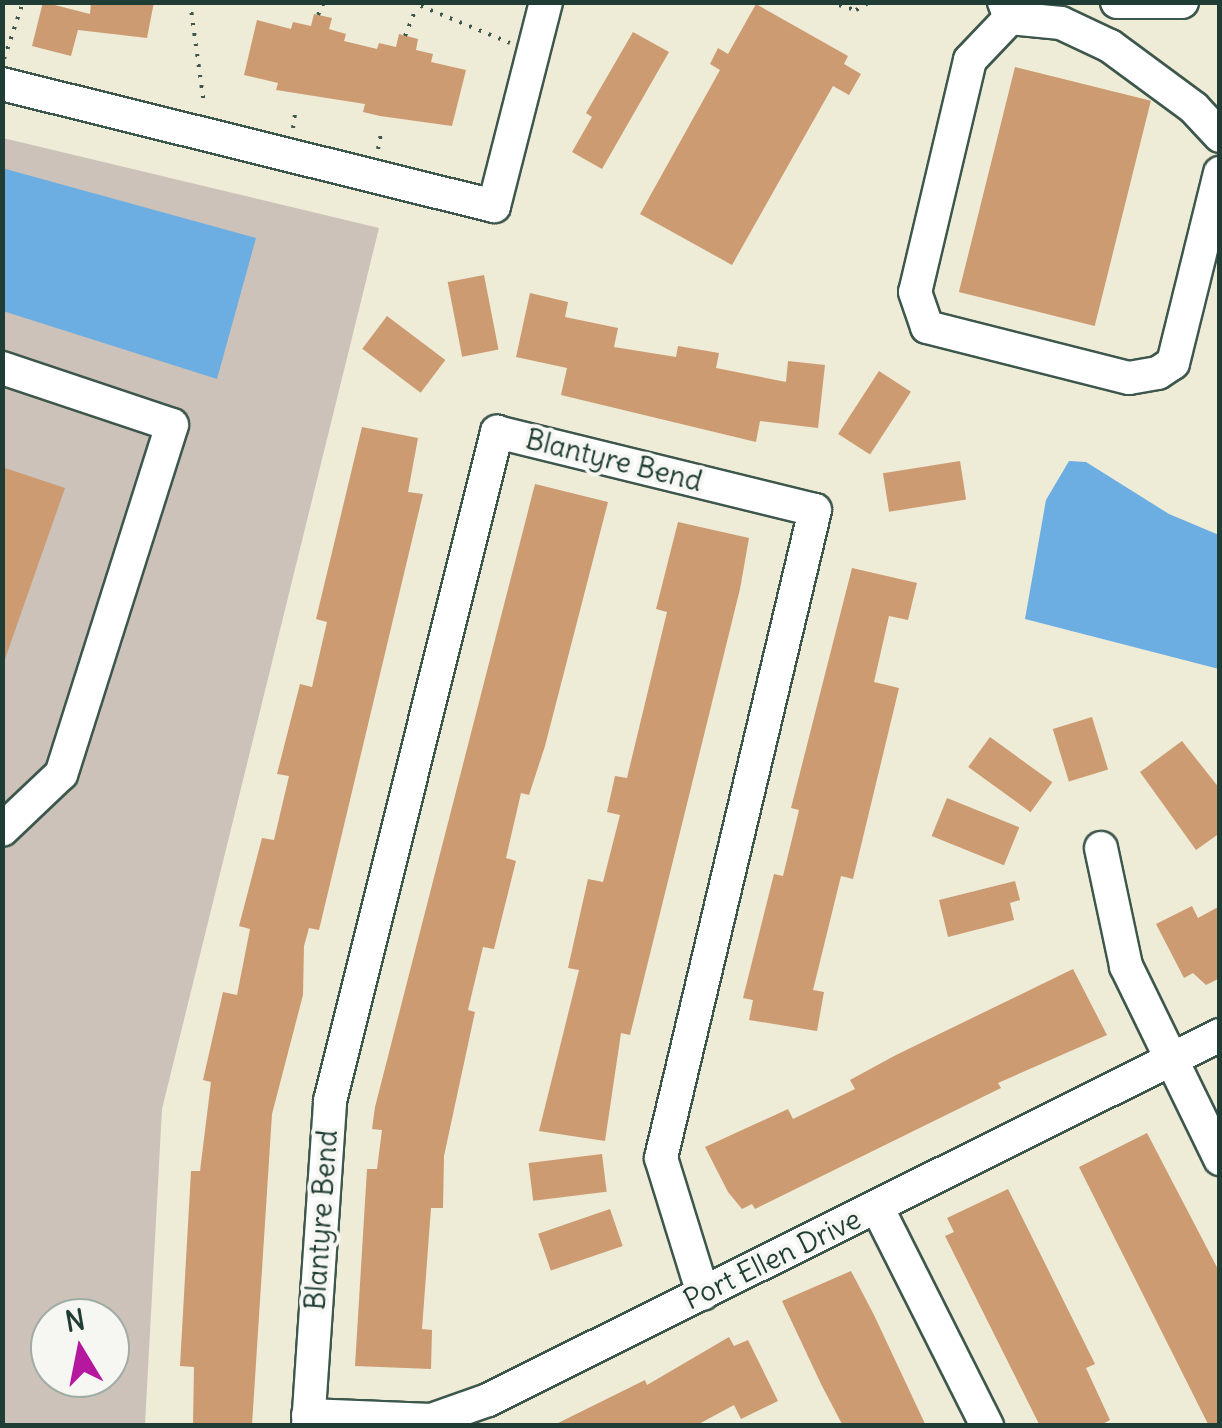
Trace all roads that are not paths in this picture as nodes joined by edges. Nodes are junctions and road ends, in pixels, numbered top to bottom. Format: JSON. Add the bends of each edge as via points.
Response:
{"nodes":[{"id":1,"x":546,"y":2,"type":"edge"},
{"id":2,"x":1118,"y":2,"type":"edge"},
{"id":3,"x":1182,"y":2,"type":"edge"},
{"id":4,"x":1007,"y":10,"type":"edge"},
{"id":5,"x":2,"y":84,"type":"edge"},
{"id":6,"x":1220,"y":136,"type":"edge"},
{"id":7,"x":1220,"y":173,"type":"edge"},
{"id":8,"x":2,"y":368,"type":"edge"},
{"id":9,"x":2,"y":830,"type":"edge"},
{"id":10,"x":1101,"y":848,"type":"dead end"},
{"id":11,"x":1220,"y":1036,"type":"edge"},
{"id":12,"x":1170,"y":1061,"type":"junction"},
{"id":13,"x":1220,"y":1158,"type":"edge"},
{"id":14,"x":877,"y":1207,"type":"junction"},
{"id":15,"x":703,"y":1294,"type":"junction"},
{"id":16,"x":308,"y":1420,"type":"edge"},
{"id":17,"x":987,"y":1426,"type":"edge"}],
"edges":[{"from":1,"to":5,"type":"street","via":[[494,206]]},
{"from":2,"to":3,"type":"street"},
{"from":4,"to":6,"type":"street","via":[[1060,23],[1110,46]]},
{"from":4,"to":7,"type":"street","via":[[970,60],[915,292],[927,326],[1129,378],[1158,374],[1172,363]]},
{"from":8,"to":9,"type":"street","via":[[172,425],[61,774]]},
{"from":10,"to":12,"type":"street","via":[[1126,966]]},
{"from":11,"to":12,"type":"street","name":"Port Ellen Drive"},
{"from":12,"to":13,"type":"street"},
{"from":12,"to":14,"type":"street","name":"Port Ellen Drive"},
{"from":14,"to":15,"type":"street","name":"Port Ellen Drive"},
{"from":14,"to":17,"type":"street"},
{"from":15,"to":16,"type":"street","name":"Port Ellen Drive","via":[[488,1400],[431,1420]]},
{"from":15,"to":16,"type":"street","name":"Blantyre Bend","via":[[661,1158],[815,510],[496,432],[330,1101]]}]}
